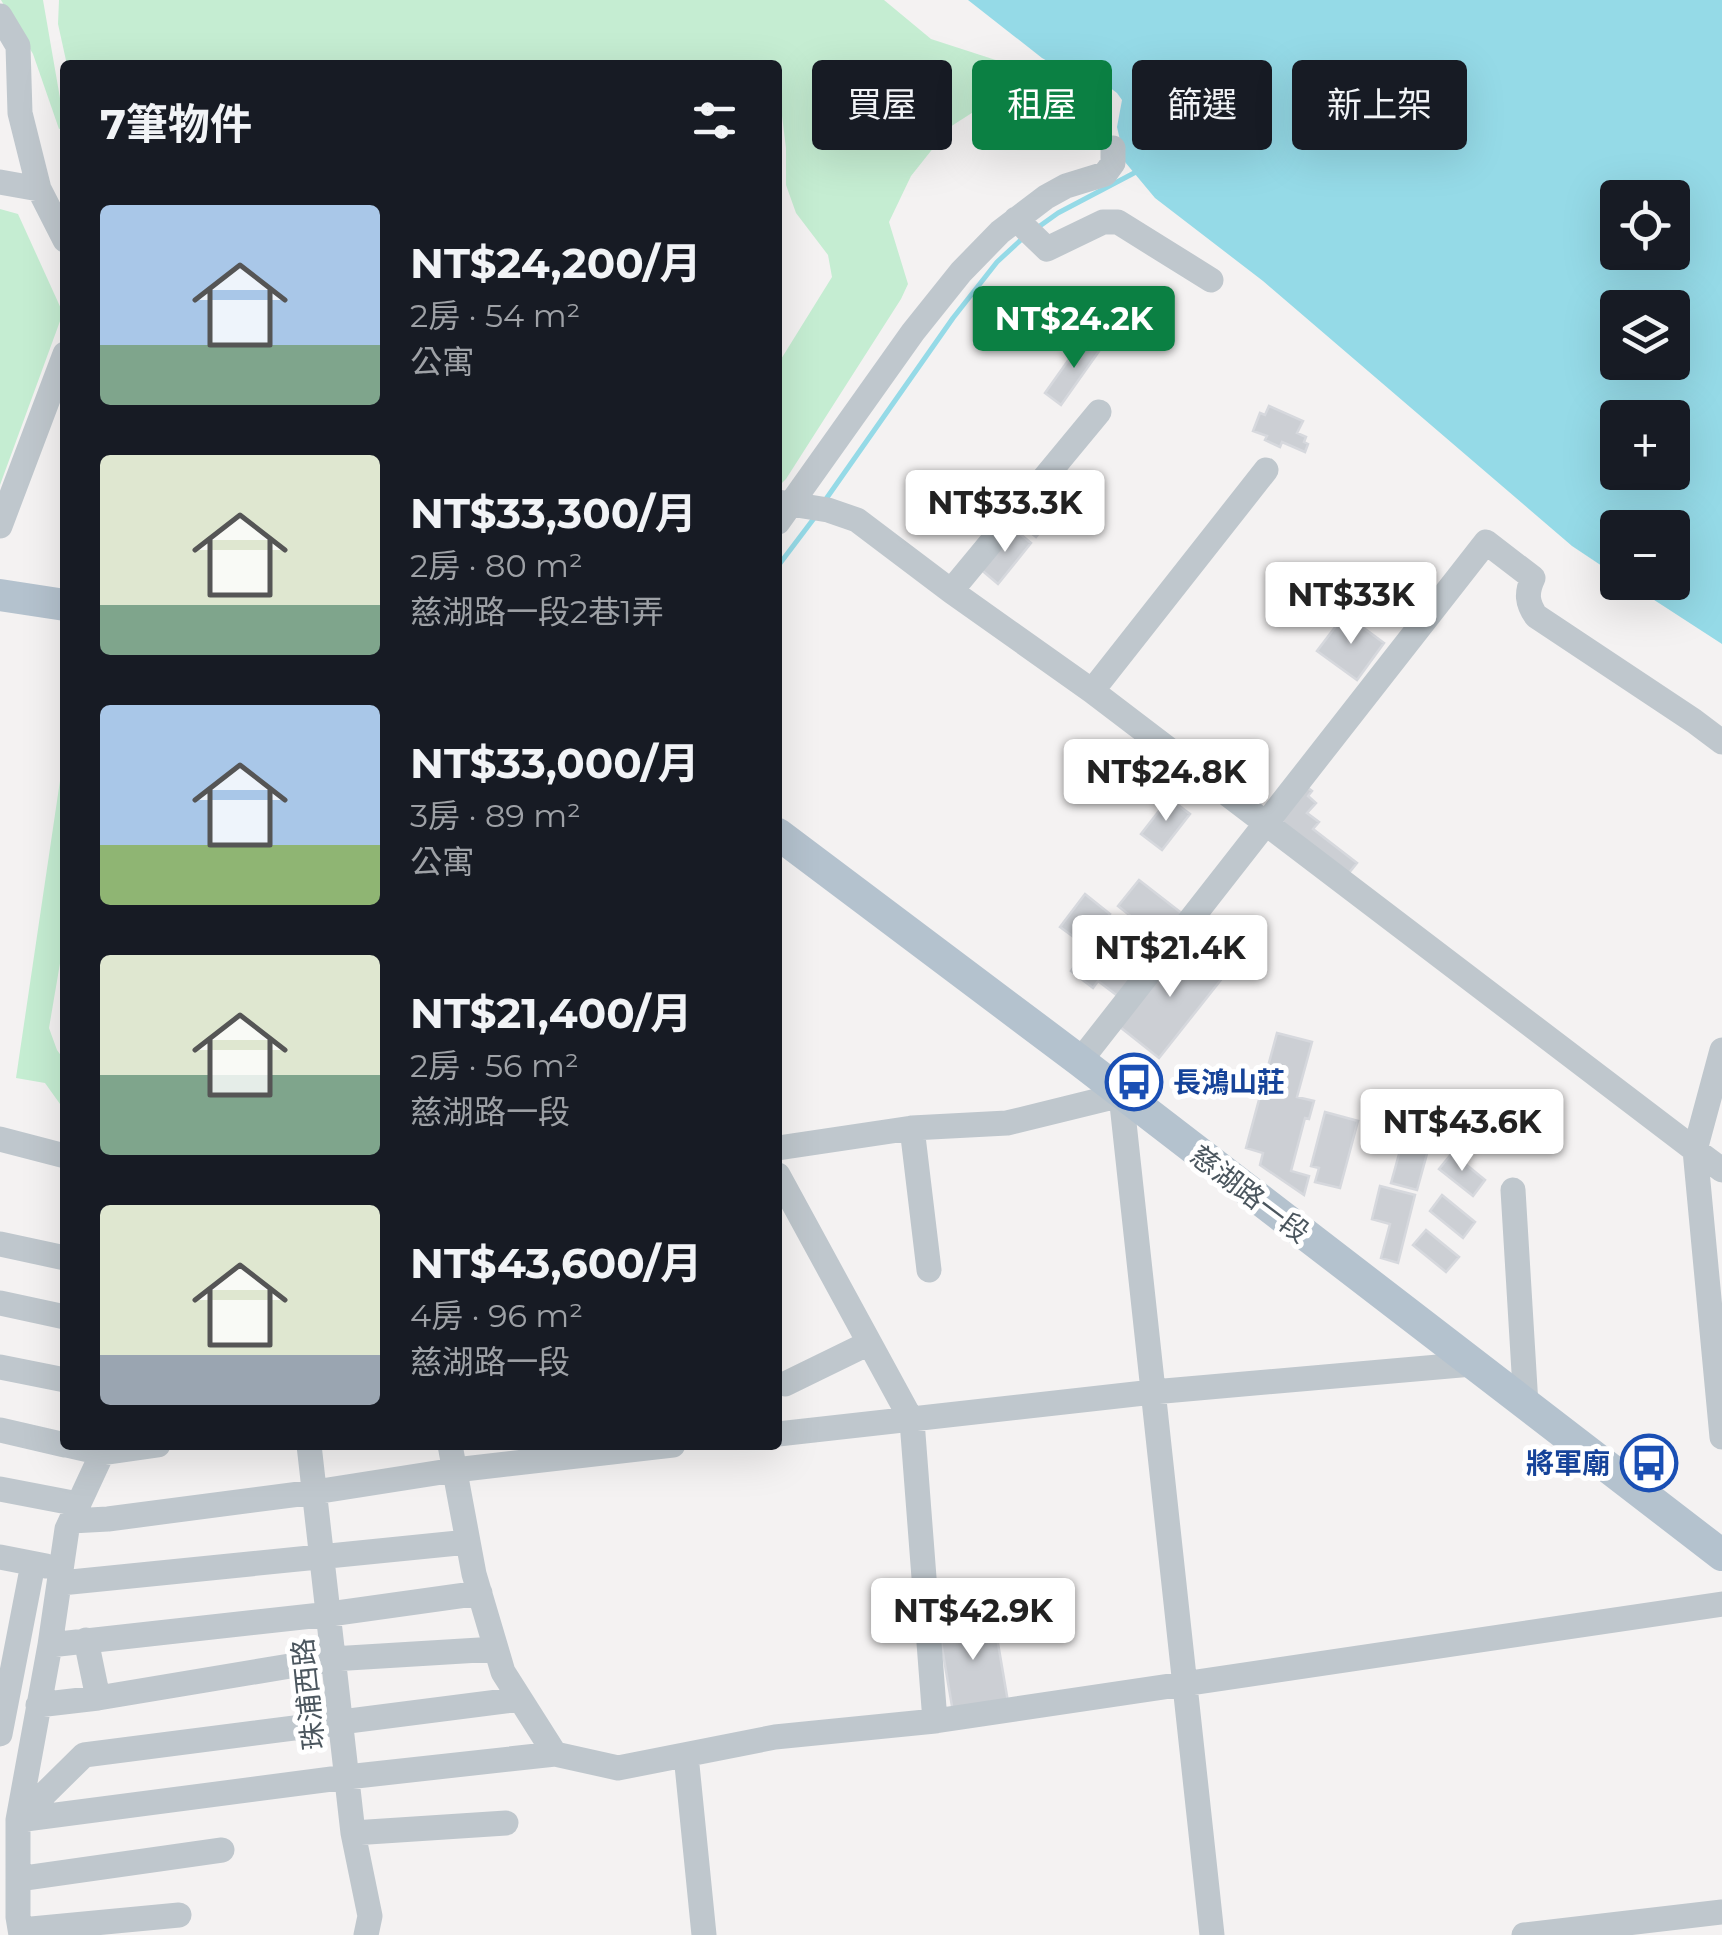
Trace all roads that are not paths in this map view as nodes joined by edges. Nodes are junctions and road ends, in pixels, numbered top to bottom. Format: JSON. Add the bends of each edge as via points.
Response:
{"nodes":[{"id":1,"x":0,"y":18,"type":"edge"},
{"id":2,"x":1113,"y":148,"type":"dead end"},
{"id":3,"x":0,"y":182,"type":"edge"},
{"id":4,"x":39,"y":188,"type":"junction"},
{"id":5,"x":1018,"y":221,"type":"junction"},
{"id":6,"x":60,"y":230,"type":"edge"},
{"id":7,"x":1211,"y":280,"type":"dead end"},
{"id":8,"x":60,"y":367,"type":"edge"},
{"id":9,"x":1099,"y":412,"type":"dead end"},
{"id":10,"x":1266,"y":470,"type":"dead end"},
{"id":11,"x":795,"y":509,"type":"edge"},
{"id":12,"x":0,"y":526,"type":"edge"},
{"id":13,"x":950,"y":590,"type":"junction"},
{"id":14,"x":0,"y":595,"type":"edge"},
{"id":15,"x":60,"y":604,"type":"edge"},
{"id":16,"x":1092,"y":691,"type":"junction"},
{"id":17,"x":1722,"y":742,"type":"edge"},
{"id":18,"x":1264,"y":823,"type":"junction"},
{"id":19,"x":782,"y":837,"type":"edge"},
{"id":20,"x":1722,"y":1050,"type":"edge"},
{"id":21,"x":1080,"y":1061,"type":"junction"},
{"id":22,"x":1121,"y":1094,"type":"junction"},
{"id":23,"x":912,"y":1128,"type":"junction"},
{"id":24,"x":1706,"y":1134,"type":"edge"},
{"id":25,"x":0,"y":1139,"type":"edge"},
{"id":26,"x":782,"y":1147,"type":"edge"},
{"id":27,"x":60,"y":1155,"type":"edge"},
{"id":28,"x":1722,"y":1170,"type":"edge"},
{"id":29,"x":782,"y":1183,"type":"edge"},
{"id":30,"x":1513,"y":1190,"type":"dead end"},
{"id":31,"x":0,"y":1244,"type":"edge"},
{"id":32,"x":60,"y":1257,"type":"edge"},
{"id":33,"x":929,"y":1270,"type":"dead end"},
{"id":34,"x":0,"y":1303,"type":"edge"},
{"id":35,"x":60,"y":1316,"type":"edge"},
{"id":36,"x":870,"y":1344,"type":"junction"},
{"id":37,"x":1472,"y":1364,"type":"junction"},
{"id":38,"x":0,"y":1367,"type":"edge"},
{"id":39,"x":60,"y":1379,"type":"edge"},
{"id":40,"x":785,"y":1384,"type":"dead end"},
{"id":41,"x":1153,"y":1392,"type":"junction"},
{"id":42,"x":1526,"y":1405,"type":"junction"},
{"id":43,"x":912,"y":1421,"type":"junction"},
{"id":44,"x":0,"y":1430,"type":"edge"},
{"id":45,"x":782,"y":1434,"type":"edge"},
{"id":46,"x":1722,"y":1436,"type":"edge"},
{"id":47,"x":60,"y":1444,"type":"edge"},
{"id":48,"x":104,"y":1450,"type":"edge"},
{"id":49,"x":310,"y":1450,"type":"edge"},
{"id":50,"x":588,"y":1450,"type":"edge"},
{"id":51,"x":453,"y":1458,"type":"edge"},
{"id":52,"x":0,"y":1489,"type":"edge"},
{"id":53,"x":315,"y":1492,"type":"junction"},
{"id":54,"x":75,"y":1513,"type":"junction"},
{"id":55,"x":468,"y":1542,"type":"junction"},
{"id":56,"x":1722,"y":1555,"type":"edge"},
{"id":57,"x":0,"y":1557,"type":"edge"},
{"id":58,"x":323,"y":1557,"type":"junction"},
{"id":59,"x":33,"y":1564,"type":"junction"},
{"id":60,"x":60,"y":1576,"type":"junction"},
{"id":61,"x":480,"y":1593,"type":"junction"},
{"id":62,"x":1722,"y":1604,"type":"edge"},
{"id":63,"x":330,"y":1614,"type":"junction"},
{"id":64,"x":11,"y":1617,"type":"edge"},
{"id":65,"x":50,"y":1635,"type":"junction"},
{"id":66,"x":86,"y":1640,"type":"junction"},
{"id":67,"x":496,"y":1649,"type":"junction"},
{"id":68,"x":332,"y":1659,"type":"junction"},
{"id":69,"x":6,"y":1673,"type":"edge"},
{"id":70,"x":1186,"y":1683,"type":"junction"},
{"id":71,"x":40,"y":1692,"type":"junction"},
{"id":72,"x":98,"y":1698,"type":"junction"},
{"id":73,"x":520,"y":1699,"type":"junction"},
{"id":74,"x":342,"y":1720,"type":"junction"},
{"id":75,"x":935,"y":1722,"type":"junction"},
{"id":76,"x":1,"y":1728,"type":"edge"},
{"id":77,"x":33,"y":1731,"type":"junction"},
{"id":78,"x":555,"y":1754,"type":"junction"},
{"id":79,"x":686,"y":1755,"type":"junction"},
{"id":80,"x":346,"y":1776,"type":"junction"},
{"id":81,"x":13,"y":1802,"type":"edge"},
{"id":82,"x":506,"y":1824,"type":"dead end"},
{"id":83,"x":354,"y":1833,"type":"junction"},
{"id":84,"x":222,"y":1850,"type":"dead end"},
{"id":85,"x":12,"y":1869,"type":"edge"},
{"id":86,"x":1722,"y":1912,"type":"edge"},
{"id":87,"x":179,"y":1914,"type":"dead end"},
{"id":88,"x":15,"y":1924,"type":"edge"},
{"id":89,"x":91,"y":1929,"type":"edge"},
{"id":90,"x":366,"y":1935,"type":"edge"},
{"id":91,"x":704,"y":1935,"type":"edge"},
{"id":92,"x":1212,"y":1935,"type":"edge"},
{"id":93,"x":1524,"y":1935,"type":"edge"}],
"edges":[{"from":1,"to":4,"type":"street","via":[[18,46],[20,113]]},
{"from":2,"to":5,"type":"street","via":[[1106,174],[1066,186]]},
{"from":3,"to":4,"type":"street"},
{"from":4,"to":6,"type":"street"},
{"from":5,"to":7,"type":"street","via":[[1049,249],[1099,223],[1118,222]]},
{"from":5,"to":11,"type":"street","via":[[980,251],[913,332]]},
{"from":8,"to":12,"type":"street"},
{"from":9,"to":13,"type":"street"},
{"from":10,"to":16,"type":"street"},
{"from":11,"to":13,"type":"street","via":[[856,520]]},
{"from":13,"to":16,"type":"street"},
{"from":14,"to":15,"type":"main road"},
{"from":16,"to":18,"type":"street"},
{"from":17,"to":18,"type":"street","via":[[1536,616],[1528,596],[1533,578],[1486,542]]},
{"from":18,"to":21,"type":"street"},
{"from":18,"to":24,"type":"street"},
{"from":19,"to":21,"type":"main road","name":"慈湖路一段"},
{"from":20,"to":24,"type":"street"},
{"from":21,"to":22,"type":"main road","name":"慈湖路一段"},
{"from":22,"to":23,"type":"street","via":[[1008,1123]]},
{"from":22,"to":37,"type":"main road","name":"慈湖路一段"},
{"from":22,"to":41,"type":"street"},
{"from":23,"to":26,"type":"street"},
{"from":23,"to":33,"type":"street"},
{"from":24,"to":28,"type":"street"},
{"from":24,"to":46,"type":"street"},
{"from":25,"to":27,"type":"street"},
{"from":29,"to":36,"type":"street"},
{"from":30,"to":42,"type":"street"},
{"from":31,"to":32,"type":"street"},
{"from":34,"to":35,"type":"street"},
{"from":36,"to":40,"type":"street"},
{"from":36,"to":43,"type":"street"},
{"from":37,"to":41,"type":"street"},
{"from":37,"to":42,"type":"main road","name":"慈湖路一段"},
{"from":38,"to":39,"type":"street"},
{"from":41,"to":43,"type":"street"},
{"from":41,"to":70,"type":"street"},
{"from":42,"to":56,"type":"main road","name":"慈湖路一段"},
{"from":43,"to":45,"type":"street"},
{"from":43,"to":75,"type":"street"},
{"from":44,"to":47,"type":"street"},
{"from":48,"to":54,"type":"street"},
{"from":49,"to":53,"type":"street","name":"珠浦西路"},
{"from":50,"to":51,"type":"street"},
{"from":51,"to":53,"type":"street"},
{"from":51,"to":55,"type":"street"},
{"from":52,"to":54,"type":"street"},
{"from":53,"to":54,"type":"street","via":[[108,1519]]},
{"from":53,"to":58,"type":"street","name":"珠浦西路"},
{"from":54,"to":60,"type":"street"},
{"from":55,"to":58,"type":"street"},
{"from":55,"to":61,"type":"street"},
{"from":57,"to":59,"type":"street"},
{"from":58,"to":60,"type":"street"},
{"from":58,"to":63,"type":"street","name":"珠浦西路"},
{"from":59,"to":60,"type":"street"},
{"from":59,"to":64,"type":"street"},
{"from":60,"to":65,"type":"street"},
{"from":61,"to":63,"type":"street"},
{"from":61,"to":67,"type":"street"},
{"from":62,"to":70,"type":"street"},
{"from":63,"to":66,"type":"street"},
{"from":63,"to":68,"type":"street","name":"珠浦西路"},
{"from":64,"to":65,"type":"street"},
{"from":64,"to":69,"type":"street"},
{"from":65,"to":66,"type":"street"},
{"from":65,"to":71,"type":"street"},
{"from":66,"to":72,"type":"street"},
{"from":67,"to":68,"type":"street"},
{"from":67,"to":73,"type":"street"},
{"from":68,"to":72,"type":"street"},
{"from":68,"to":74,"type":"street","name":"珠浦西路"},
{"from":69,"to":71,"type":"street"},
{"from":69,"to":76,"type":"street"},
{"from":70,"to":75,"type":"street"},
{"from":70,"to":92,"type":"street"},
{"from":71,"to":72,"type":"street"},
{"from":71,"to":77,"type":"street"},
{"from":73,"to":74,"type":"street"},
{"from":73,"to":78,"type":"street"},
{"from":74,"to":80,"type":"street","name":"珠浦西路"},
{"from":74,"to":81,"type":"street","via":[[84,1756]]},
{"from":75,"to":79,"type":"street","via":[[775,1737]]},
{"from":76,"to":77,"type":"street"},
{"from":77,"to":81,"type":"street"},
{"from":78,"to":79,"type":"street","via":[[618,1768]]},
{"from":78,"to":80,"type":"street"},
{"from":79,"to":91,"type":"street"},
{"from":80,"to":81,"type":"street"},
{"from":80,"to":83,"type":"street","name":"珠浦西路"},
{"from":81,"to":85,"type":"street"},
{"from":82,"to":83,"type":"street"},
{"from":83,"to":90,"type":"street","name":"珠浦西路","via":[[370,1916]]},
{"from":84,"to":85,"type":"street"},
{"from":85,"to":88,"type":"street"},
{"from":86,"to":93,"type":"street"},
{"from":87,"to":89,"type":"street"},
{"from":88,"to":89,"type":"street"}]}
